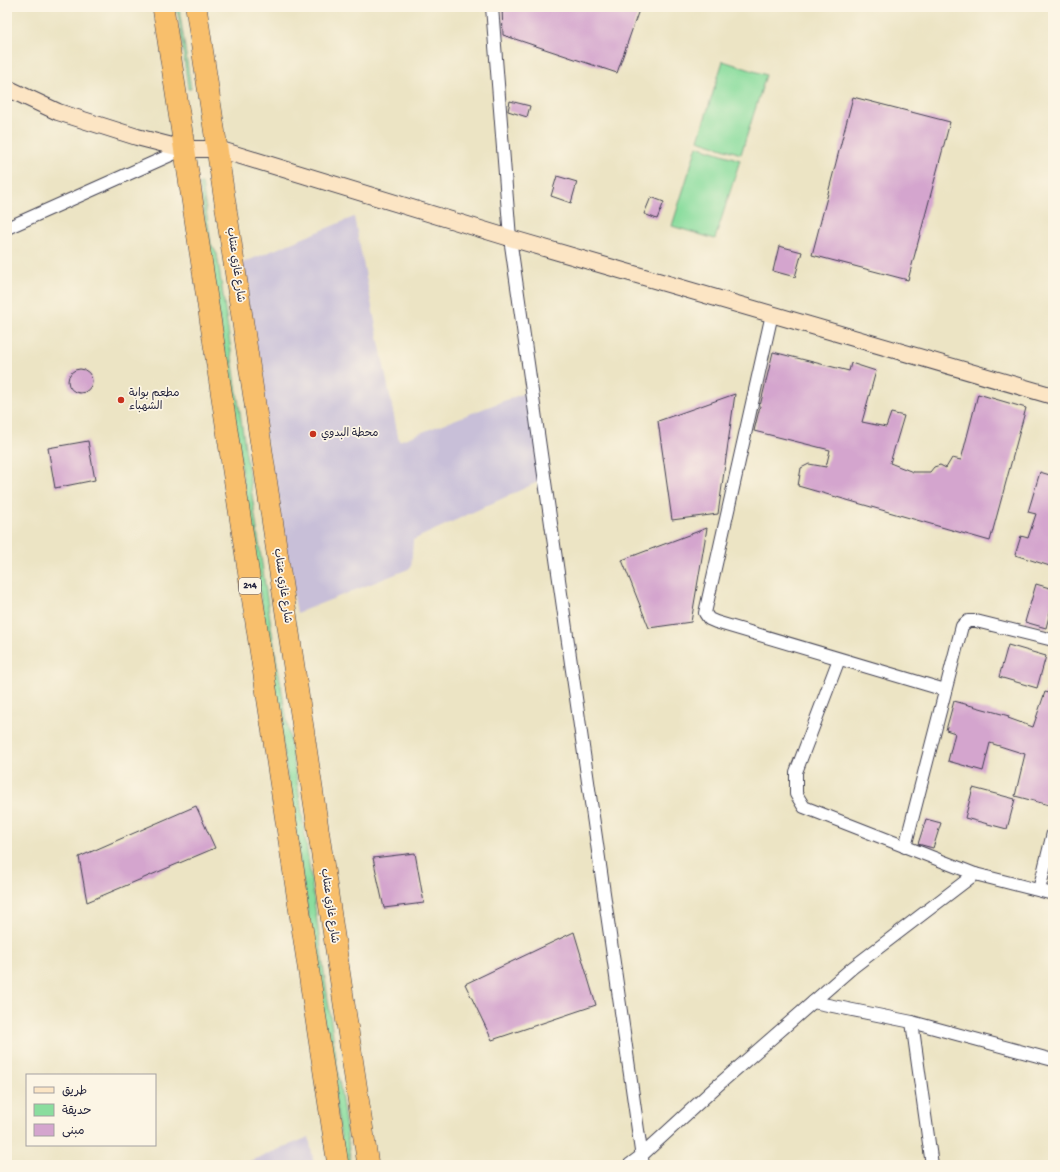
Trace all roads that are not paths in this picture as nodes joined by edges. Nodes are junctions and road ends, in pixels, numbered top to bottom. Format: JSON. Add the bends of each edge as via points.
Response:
{"nodes":[{"id":1,"x":163,"y":7,"type":"edge"},
{"id":2,"x":196,"y":7,"type":"edge"},
{"id":3,"x":492,"y":7,"type":"edge"},
{"id":4,"x":7,"y":88,"type":"edge"},
{"id":5,"x":184,"y":149,"type":"junction"},
{"id":6,"x":218,"y":149,"type":"junction"},
{"id":7,"x":7,"y":228,"type":"edge"},
{"id":8,"x":510,"y":238,"type":"junction"},
{"id":9,"x":772,"y":314,"type":"junction"},
{"id":10,"x":1053,"y":396,"type":"edge"},
{"id":11,"x":1053,"y":640,"type":"edge"},
{"id":12,"x":839,"y":659,"type":"junction"},
{"id":13,"x":945,"y":690,"type":"junction"},
{"id":14,"x":1053,"y":833,"type":"edge"},
{"id":15,"x":905,"y":847,"type":"junction"},
{"id":16,"x":975,"y":874,"type":"junction"},
{"id":17,"x":1039,"y":890,"type":"junction"},
{"id":18,"x":1053,"y":894,"type":"edge"},
{"id":19,"x":813,"y":1002,"type":"junction"},
{"id":20,"x":912,"y":1022,"type":"junction"},
{"id":21,"x":1053,"y":1060,"type":"edge"},
{"id":22,"x":642,"y":1161,"type":"edge"},
{"id":23,"x":338,"y":1165,"type":"edge"},
{"id":24,"x":368,"y":1165,"type":"edge"},
{"id":25,"x":629,"y":1165,"type":"edge"},
{"id":26,"x":932,"y":1165,"type":"edge"}],
"edges":[{"from":1,"to":5,"type":"highway","number":"214"},
{"from":2,"to":6,"type":"highway","name":"شارع غازي عنتاب"},
{"from":3,"to":8,"type":"street"},
{"from":4,"to":5,"type":"street","via":[[58,112],[137,138]]},
{"from":5,"to":6,"type":"street"},
{"from":5,"to":7,"type":"street"},
{"from":5,"to":23,"type":"highway","number":"214"},
{"from":6,"to":8,"type":"street"},
{"from":6,"to":24,"type":"highway","name":"شارع غازي عنتاب"},
{"from":8,"to":9,"type":"street"},
{"from":8,"to":22,"type":"street"},
{"from":9,"to":10,"type":"street"},
{"from":9,"to":12,"type":"street","via":[[705,613],[709,619],[716,622]]},
{"from":11,"to":13,"type":"street","via":[[968,621],[960,630]]},
{"from":12,"to":13,"type":"street"},
{"from":12,"to":15,"type":"street","via":[[796,772],[796,794],[804,807]]},
{"from":13,"to":15,"type":"street"},
{"from":14,"to":17,"type":"street"},
{"from":15,"to":16,"type":"street"},
{"from":16,"to":17,"type":"street"},
{"from":16,"to":19,"type":"street","via":[[852,968]]},
{"from":17,"to":18,"type":"street"},
{"from":19,"to":20,"type":"street"},
{"from":19,"to":22,"type":"street","via":[[717,1086]]},
{"from":20,"to":21,"type":"street"},
{"from":20,"to":26,"type":"street"},
{"from":22,"to":25,"type":"street"}]}
